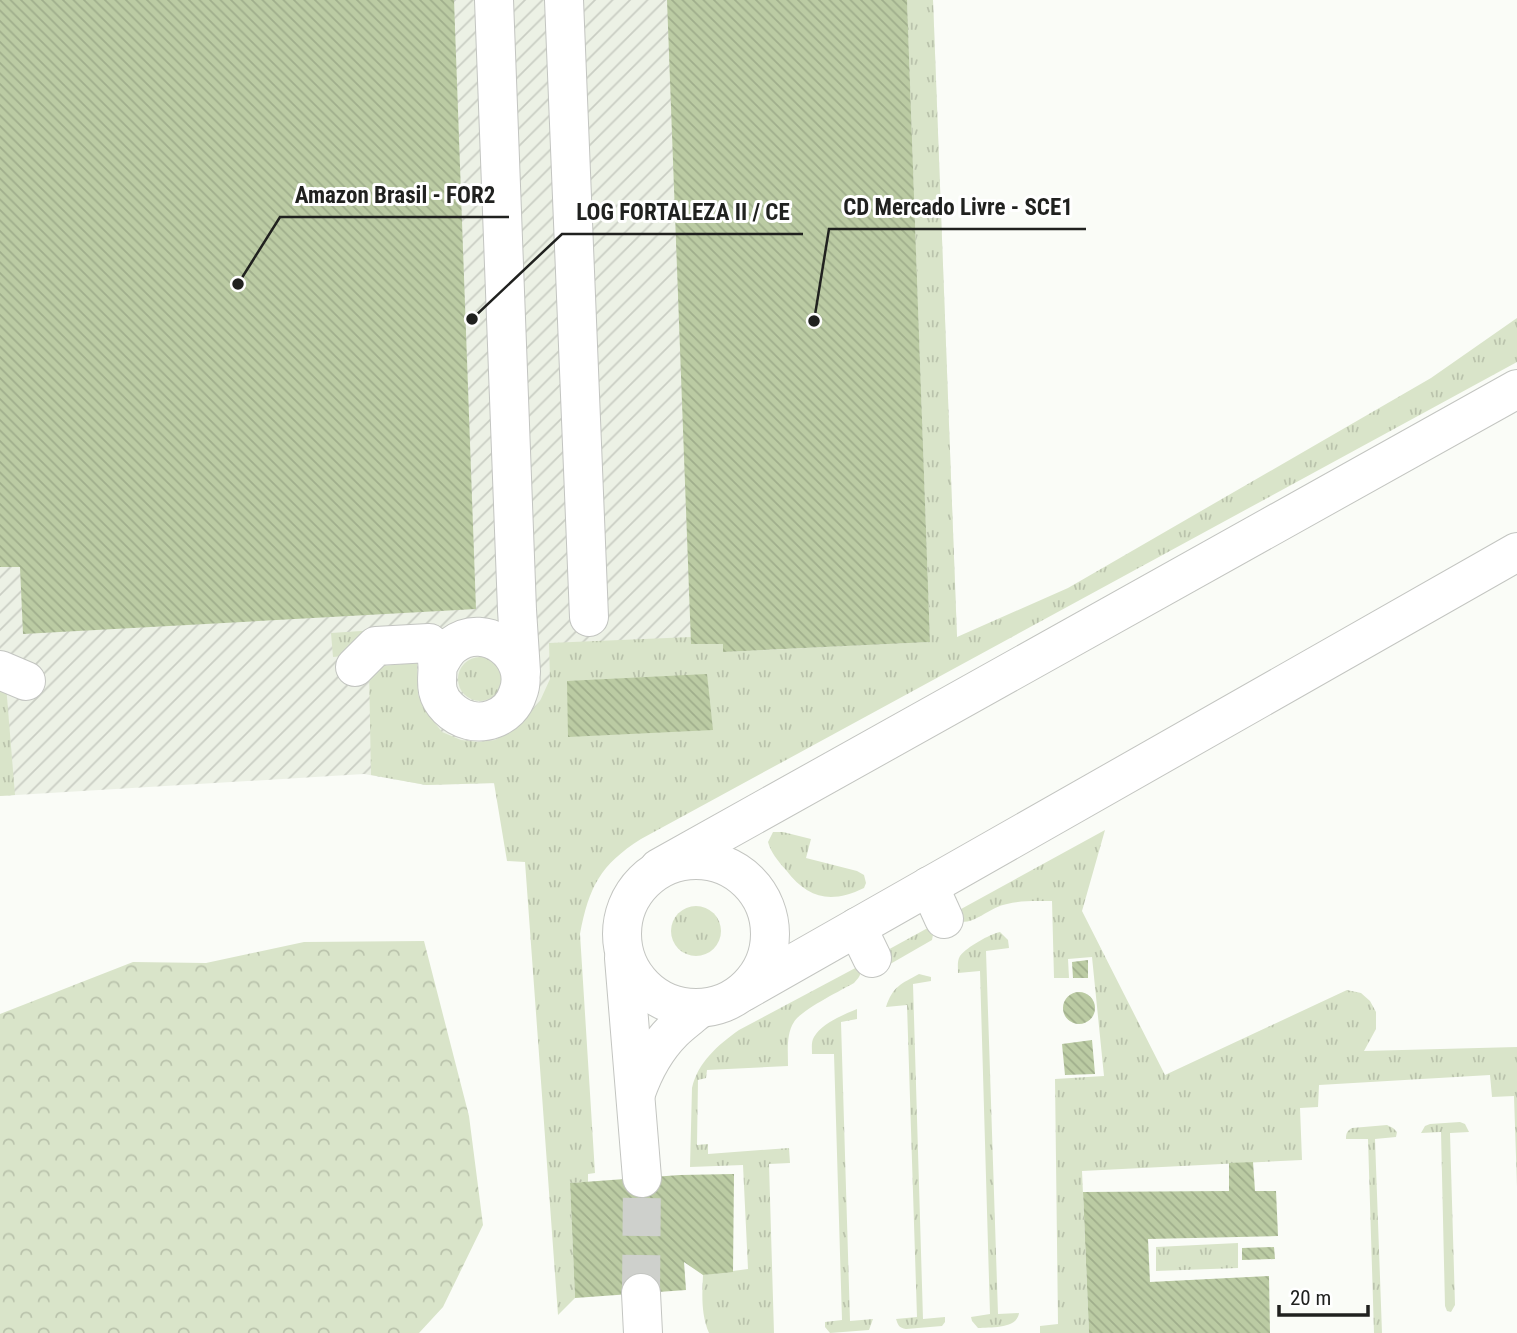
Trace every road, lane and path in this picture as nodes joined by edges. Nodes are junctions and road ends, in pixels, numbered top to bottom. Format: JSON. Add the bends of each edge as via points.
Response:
{"nodes":[{"id":1,"x":494,"y":0,"type":"edge"},
{"id":2,"x":564,"y":0,"type":"edge"},
{"id":3,"x":1517,"y":389,"type":"edge"},
{"id":4,"x":1517,"y":552,"type":"edge"},
{"id":5,"x":589,"y":617,"type":"dead end"},
{"id":6,"x":438,"y":666,"type":"junction"},
{"id":7,"x":355,"y":667,"type":"dead end"},
{"id":8,"x":521,"y":672,"type":"junction"},
{"id":9,"x":659,"y":868,"type":"junction"},
{"id":10,"x":624,"y":956,"type":"junction"},
{"id":11,"x":743,"y":992,"type":"junction"},
{"id":12,"x":699,"y":1009,"type":"junction"},
{"id":13,"x":636,"y":1093,"type":"junction"},
{"id":14,"x":642,"y":1178,"type":"tunnel mouth"},
{"id":15,"x":641,"y":1293,"type":"tunnel mouth"},
{"id":16,"x":643,"y":1333,"type":"edge"}],
"edges":[{"from":1,"to":8,"type":"lane"},
{"from":2,"to":5,"type":"lane"},
{"from":3,"to":9,"type":"lane"},
{"from":4,"to":11,"type":"lane","via":[[865,943]]},
{"from":6,"to":7,"type":"lane","via":[[429,643],[376,646]]},
{"from":6,"to":8,"type":"lane","via":[[455,643],[482,637],[508,649]]},
{"from":6,"to":8,"type":"lane","via":[[439,695],[447,707],[470,721],[484,722],[509,710],[521,686]]},
{"from":9,"to":10,"type":"lane","via":[[639,884],[626,905],[621,930]]},
{"from":9,"to":11,"type":"lane","via":[[683,859],[709,860],[733,869],[752,884],[770,928],[768,952],[759,974]]},
{"from":10,"to":12,"type":"lane","via":[[636,979],[653,995],[675,1006]]},
{"from":10,"to":13,"type":"lane"},
{"from":11,"to":12,"type":"lane","via":[[723,1004]]},
{"from":12,"to":13,"type":"lane","via":[[660,1047]]},
{"from":13,"to":14,"type":"lane"},
{"from":15,"to":16,"type":"lane"}]}
